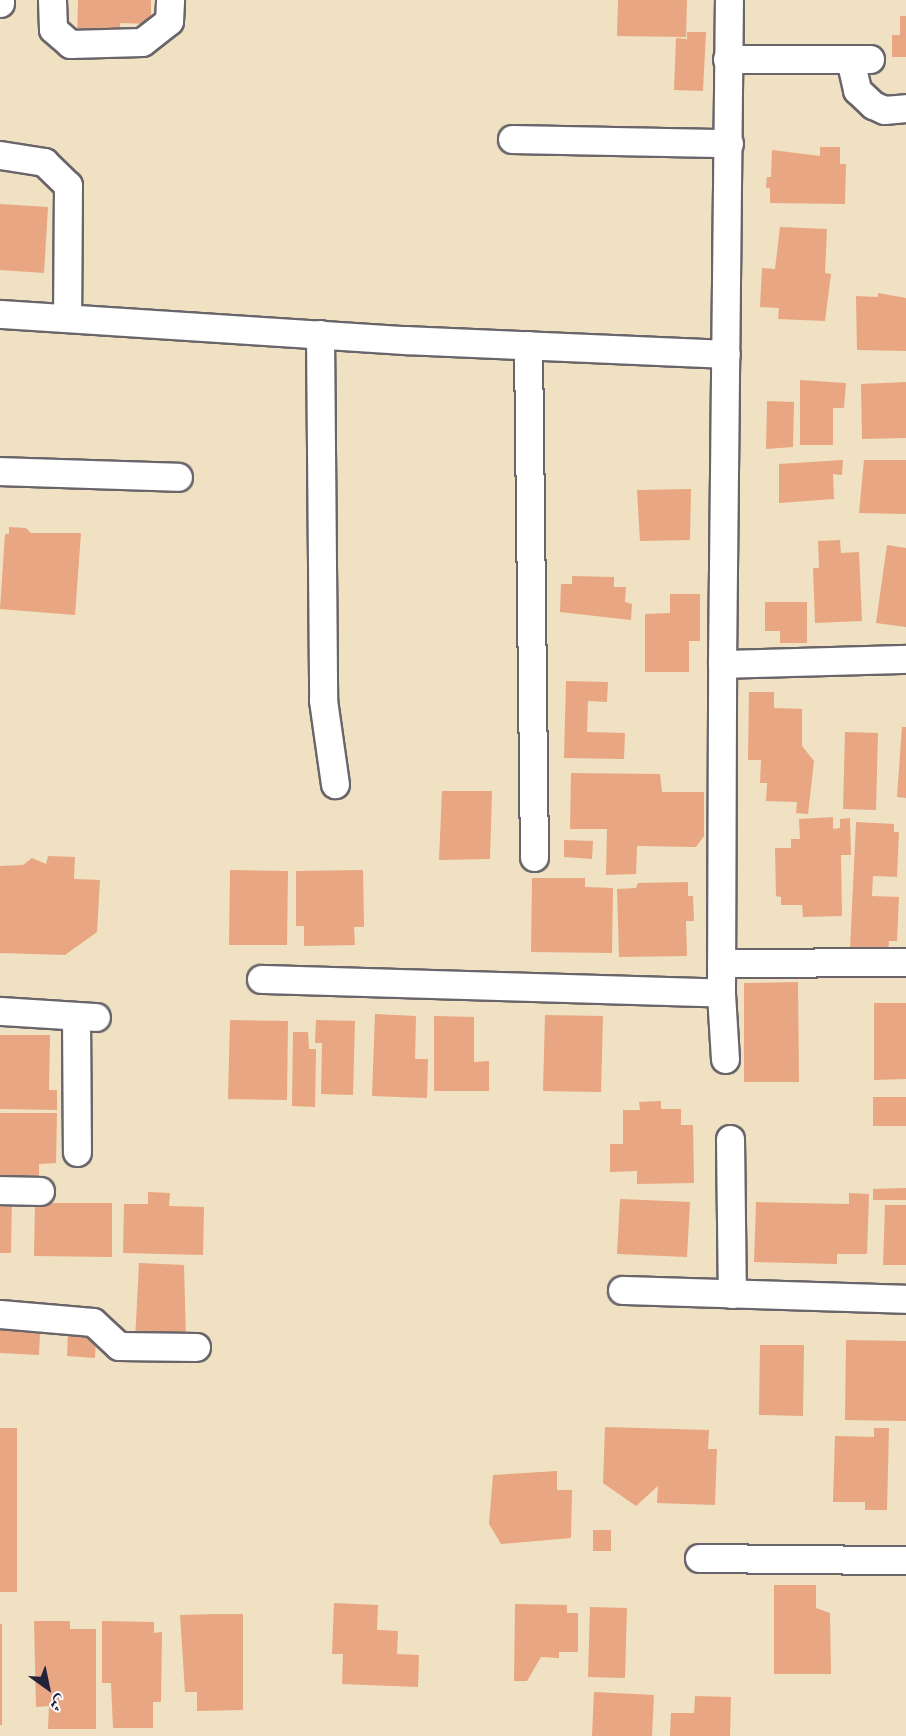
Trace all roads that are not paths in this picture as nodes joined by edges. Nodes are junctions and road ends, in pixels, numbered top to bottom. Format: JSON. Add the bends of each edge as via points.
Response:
{"nodes":[{"id":1,"x":52,"y":0,"type":"edge"},
{"id":2,"x":170,"y":0,"type":"edge"},
{"id":3,"x":729,"y":0,"type":"edge"},
{"id":4,"x":727,"y":59,"type":"junction"},
{"id":5,"x":906,"y":108,"type":"edge"},
{"id":6,"x":512,"y":139,"type":"dead end"},
{"id":7,"x":729,"y":143,"type":"junction"},
{"id":8,"x":0,"y":155,"type":"edge"},
{"id":9,"x":0,"y":314,"type":"edge"},
{"id":10,"x":67,"y":316,"type":"junction"},
{"id":11,"x":320,"y":334,"type":"junction"},
{"id":12,"x":528,"y":345,"type":"junction"},
{"id":13,"x":726,"y":354,"type":"junction"},
{"id":14,"x":0,"y":471,"type":"edge"},
{"id":15,"x":178,"y":477,"type":"dead end"},
{"id":16,"x":906,"y":659,"type":"edge"},
{"id":17,"x":722,"y":664,"type":"junction"},
{"id":18,"x":334,"y":783,"type":"dead end"},
{"id":19,"x":534,"y":857,"type":"dead end"},
{"id":20,"x":906,"y":962,"type":"edge"},
{"id":21,"x":721,"y":963,"type":"junction"},
{"id":22,"x":261,"y":979,"type":"dead end"},
{"id":23,"x":721,"y":993,"type":"junction"},
{"id":24,"x":0,"y":1011,"type":"edge"},
{"id":25,"x":725,"y":1059,"type":"dead end"},
{"id":26,"x":730,"y":1138,"type":"dead end"},
{"id":27,"x":76,"y":1152,"type":"dead end"},
{"id":28,"x":0,"y":1190,"type":"edge"},
{"id":29,"x":40,"y":1191,"type":"dead end"},
{"id":30,"x":622,"y":1290,"type":"dead end"},
{"id":31,"x":732,"y":1294,"type":"junction"},
{"id":32,"x":906,"y":1299,"type":"edge"},
{"id":33,"x":0,"y":1314,"type":"edge"},
{"id":34,"x":195,"y":1347,"type":"dead end"},
{"id":35,"x":699,"y":1558,"type":"dead end"},
{"id":36,"x":906,"y":1560,"type":"edge"}],
"edges":[{"from":1,"to":2,"type":"street","via":[[53,29],[70,44],[142,42],[170,21]]},
{"from":3,"to":4,"type":"street"},
{"from":4,"to":5,"type":"street","via":[[860,59],[857,90],[884,110]]},
{"from":4,"to":7,"type":"street"},
{"from":6,"to":7,"type":"street"},
{"from":7,"to":13,"type":"street"},
{"from":8,"to":10,"type":"street","via":[[44,162],[68,185]]},
{"from":9,"to":10,"type":"street"},
{"from":10,"to":11,"type":"street"},
{"from":11,"to":12,"type":"street"},
{"from":11,"to":18,"type":"street","via":[[323,700]]},
{"from":12,"to":13,"type":"street"},
{"from":12,"to":19,"type":"street"},
{"from":13,"to":17,"type":"street"},
{"from":14,"to":15,"type":"street"},
{"from":16,"to":17,"type":"street"},
{"from":17,"to":21,"type":"street"},
{"from":20,"to":21,"type":"street"},
{"from":21,"to":23,"type":"street"},
{"from":22,"to":23,"type":"street"},
{"from":23,"to":25,"type":"street"},
{"from":24,"to":27,"type":"street","via":[[86,1017]]},
{"from":26,"to":31,"type":"street"},
{"from":28,"to":29,"type":"street"},
{"from":30,"to":31,"type":"street"},
{"from":31,"to":32,"type":"street"},
{"from":33,"to":34,"type":"street","via":[[93,1322],[119,1346]]},
{"from":35,"to":36,"type":"street"}]}
